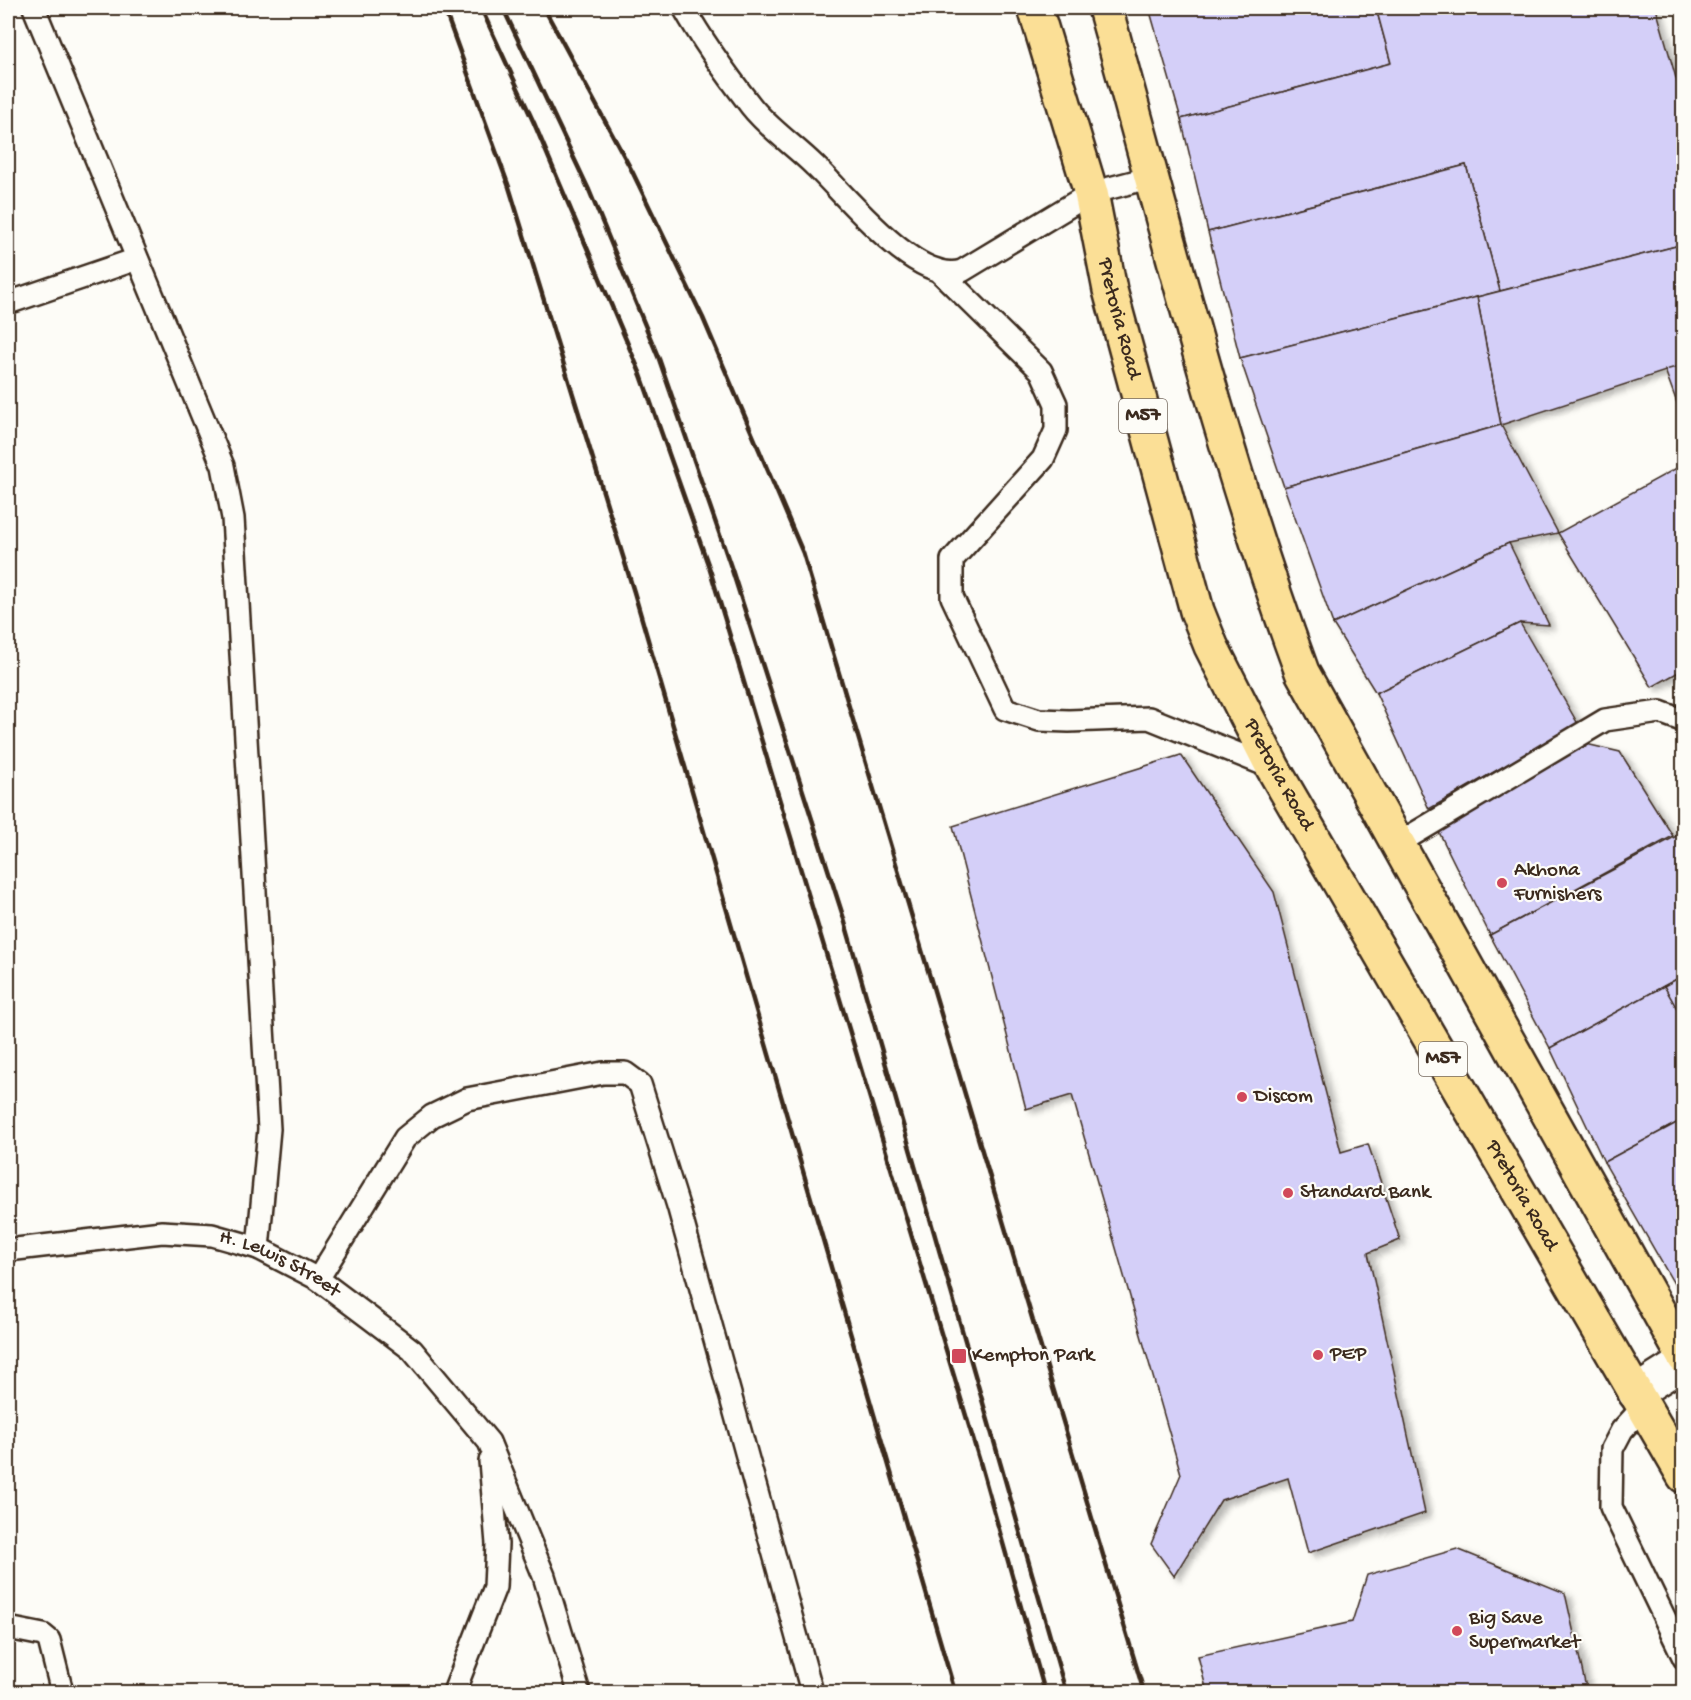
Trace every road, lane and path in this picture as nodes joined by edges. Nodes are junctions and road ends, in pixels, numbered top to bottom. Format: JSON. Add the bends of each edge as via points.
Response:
{"nodes":[{"id":1,"x":34,"y":8,"type":"edge"},
{"id":2,"x":684,"y":8,"type":"edge"},
{"id":3,"x":1035,"y":8,"type":"edge"},
{"id":4,"x":1105,"y":8,"type":"edge"},
{"id":5,"x":1152,"y":177,"type":"junction"},
{"id":6,"x":1091,"y":193,"type":"junction"},
{"id":7,"x":137,"y":260,"type":"junction"},
{"id":8,"x":941,"y":273,"type":"junction"},
{"id":9,"x":8,"y":303,"type":"edge"},
{"id":10,"x":1683,"y":721,"type":"edge"},
{"id":11,"x":1273,"y":768,"type":"junction"},
{"id":12,"x":1397,"y":844,"type":"junction"},
{"id":13,"x":258,"y":1248,"type":"junction"},
{"id":14,"x":8,"y":1250,"type":"edge"},
{"id":15,"x":318,"y":1279,"type":"junction"},
{"id":16,"x":1683,"y":1359,"type":"edge"},
{"id":17,"x":1639,"y":1400,"type":"junction"},
{"id":18,"x":489,"y":1442,"type":"junction"},
{"id":19,"x":1683,"y":1476,"type":"edge"},
{"id":20,"x":8,"y":1628,"type":"edge"},
{"id":21,"x":1683,"y":1658,"type":"edge"},
{"id":22,"x":62,"y":1692,"type":"edge"},
{"id":23,"x":454,"y":1692,"type":"edge"},
{"id":24,"x":579,"y":1692,"type":"edge"},
{"id":25,"x":812,"y":1692,"type":"edge"}],
"edges":[{"from":1,"to":7,"type":"lane"},
{"from":2,"to":8,"type":"lane","via":[[753,108],[898,247]]},
{"from":3,"to":6,"type":"main road","name":"Pretoria Road","number":"M57"},
{"from":4,"to":5,"type":"main road"},
{"from":5,"to":6,"type":"lane"},
{"from":5,"to":12,"type":"main road","via":[[1177,276],[1274,595],[1302,672]]},
{"from":6,"to":8,"type":"lane","via":[[962,272]]},
{"from":6,"to":11,"type":"main road","name":"Pretoria Road","number":"M57","via":[[1110,290],[1197,611]]},
{"from":7,"to":9,"type":"lane"},
{"from":7,"to":13,"type":"lane","via":[[223,466],[233,518],[269,1129]]},
{"from":8,"to":11,"type":"lane","via":[[1041,371],[1056,404],[1056,430],[1043,459],[952,560],[952,597],[1005,709],[1039,720],[1069,722],[1149,718]]},
{"from":10,"to":12,"type":"lane","via":[[1660,712],[1605,720]]},
{"from":11,"to":17,"type":"main road","name":"Pretoria Road","number":"M57"},
{"from":12,"to":16,"type":"main road"},
{"from":13,"to":14,"type":"lane","name":"H. Lewis Street","via":[[212,1235],[162,1232]]},
{"from":13,"to":15,"type":"lane","name":"H. Lewis Street"},
{"from":15,"to":18,"type":"lane","name":"H. Lewis Street","via":[[412,1350]]},
{"from":15,"to":25,"type":"lane","via":[[405,1138],[432,1116],[467,1099],[603,1073],[625,1073],[640,1084],[679,1209]]},
{"from":16,"to":17,"type":"main road"},
{"from":17,"to":19,"type":"main road","name":"Pretoria Road","number":"M57"},
{"from":17,"to":21,"type":"lane","via":[[1612,1449],[1611,1507]]},
{"from":18,"to":23,"type":"lane","via":[[497,1544],[495,1587]]},
{"from":18,"to":24,"type":"lane","name":"H. Lewis Street","via":[[544,1576]]},
{"from":20,"to":22,"type":"lane","via":[[43,1635],[49,1640]]}]}
